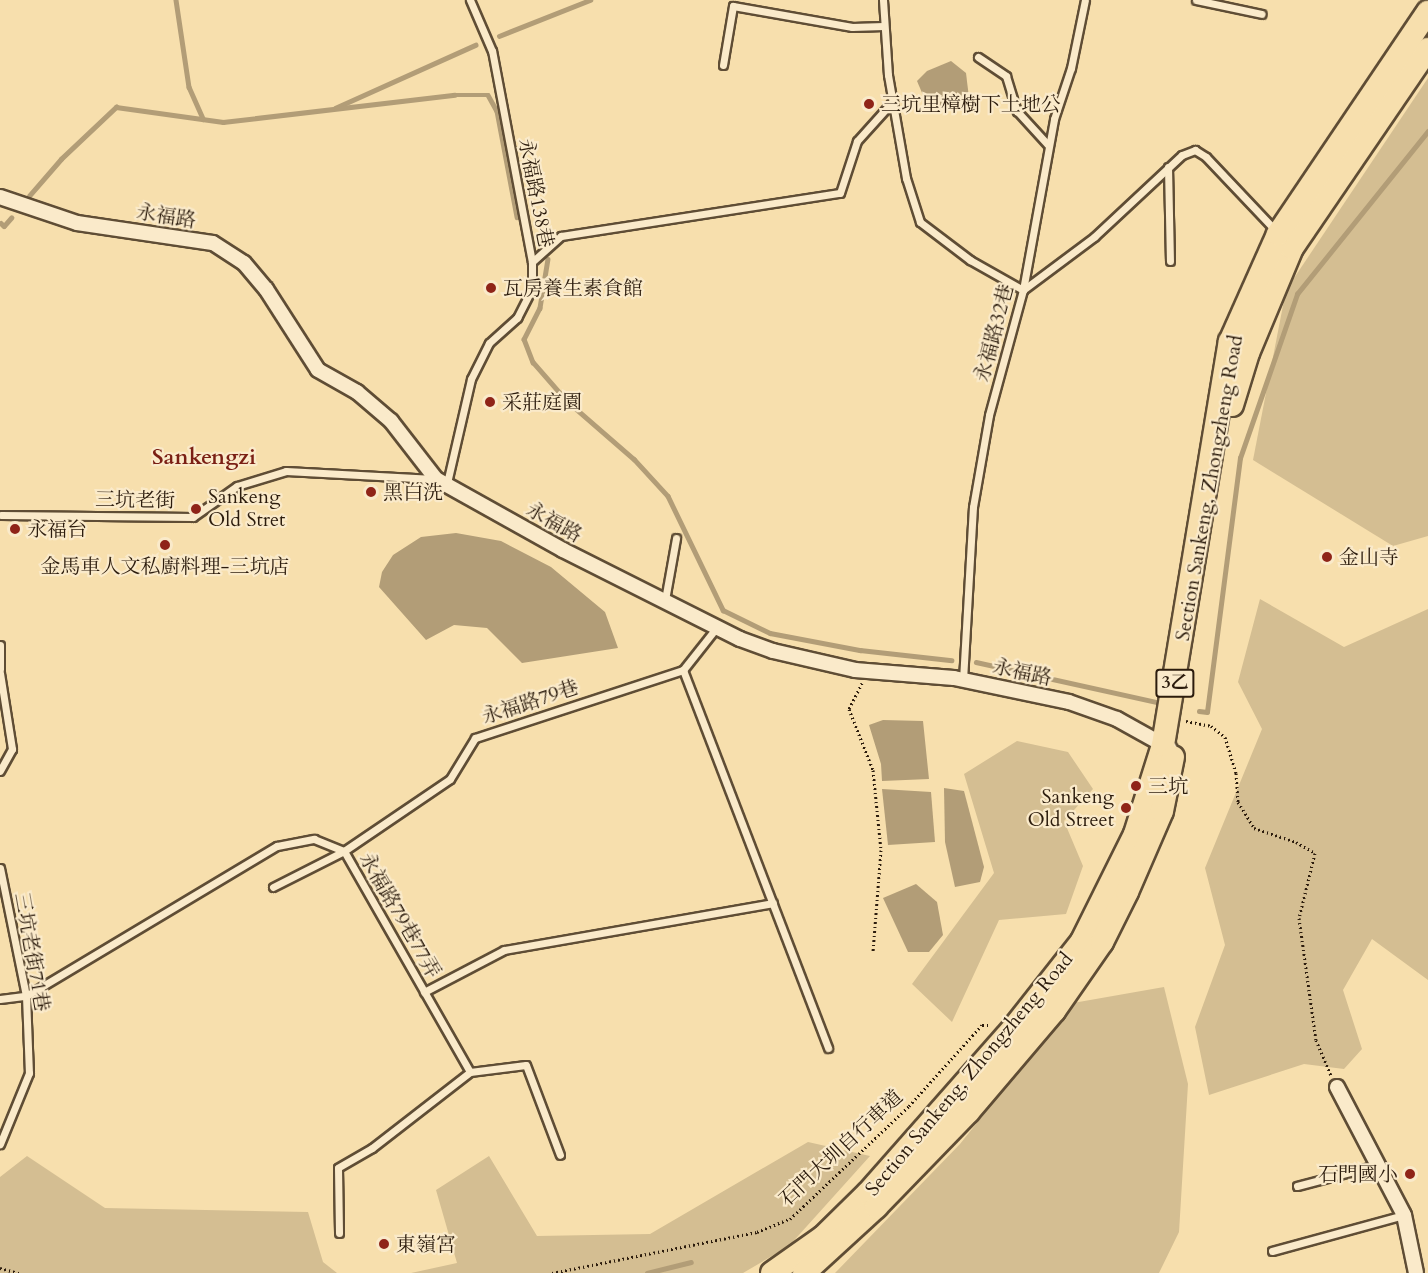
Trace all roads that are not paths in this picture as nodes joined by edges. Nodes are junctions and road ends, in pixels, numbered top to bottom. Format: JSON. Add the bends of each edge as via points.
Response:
{"nodes":[{"id":1,"x":470,"y":0,"type":"edge"},
{"id":2,"x":883,"y":0,"type":"edge"},
{"id":3,"x":1085,"y":0,"type":"edge"},
{"id":4,"x":1196,"y":0,"type":"edge"},
{"id":5,"x":1428,"y":12,"type":"edge"},
{"id":6,"x":1262,"y":14,"type":"dead end"},
{"id":7,"x":884,"y":26,"type":"junction"},
{"id":8,"x":1428,"y":50,"type":"edge"},
{"id":9,"x":978,"y":57,"type":"dead end"},
{"id":10,"x":723,"y":64,"type":"dead end"},
{"id":11,"x":893,"y":101,"type":"junction"},
{"id":12,"x":1049,"y":146,"type":"junction"},
{"id":13,"x":1168,"y":167,"type":"junction"},
{"id":14,"x":2,"y":202,"type":"edge"},
{"id":15,"x":1285,"y":241,"type":"junction"},
{"id":16,"x":1170,"y":261,"type":"dead end"},
{"id":17,"x":532,"y":262,"type":"junction"},
{"id":18,"x":1023,"y":290,"type":"junction"},
{"id":19,"x":442,"y":481,"type":"junction"},
{"id":20,"x":0,"y":508,"type":"edge"},
{"id":21,"x":1,"y":515,"type":"edge"},
{"id":22,"x":0,"y":519,"type":"edge"},
{"id":23,"x":676,"y":538,"type":"dead end"},
{"id":24,"x":664,"y":600,"type":"junction"},
{"id":25,"x":717,"y":627,"type":"junction"},
{"id":26,"x":0,"y":645,"type":"edge"},
{"id":27,"x":683,"y":670,"type":"junction"},
{"id":28,"x":0,"y":671,"type":"edge"},
{"id":29,"x":963,"y":680,"type":"junction"},
{"id":30,"x":1169,"y":747,"type":"junction"},
{"id":31,"x":0,"y":771,"type":"edge"},
{"id":32,"x":344,"y":851,"type":"junction"},
{"id":33,"x":0,"y":868,"type":"edge"},
{"id":34,"x":273,"y":887,"type":"dead end"},
{"id":35,"x":773,"y":903,"type":"junction"},
{"id":36,"x":424,"y":992,"type":"junction"},
{"id":37,"x":26,"y":996,"type":"junction"},
{"id":38,"x":0,"y":999,"type":"edge"},
{"id":39,"x":828,"y":1048,"type":"dead end"},
{"id":40,"x":470,"y":1072,"type":"junction"},
{"id":41,"x":1337,"y":1087,"type":"road end"},
{"id":42,"x":0,"y":1144,"type":"edge"},
{"id":43,"x":560,"y":1155,"type":"dead end"},
{"id":44,"x":1377,"y":1165,"type":"junction"},
{"id":45,"x":1297,"y":1186,"type":"dead end"},
{"id":46,"x":1404,"y":1215,"type":"junction"},
{"id":47,"x":339,"y":1233,"type":"dead end"},
{"id":48,"x":1272,"y":1251,"type":"dead end"},
{"id":49,"x":772,"y":1273,"type":"edge"},
{"id":50,"x":804,"y":1273,"type":"edge"},
{"id":51,"x":1416,"y":1273,"type":"edge"}],
"edges":[{"from":1,"to":17,"type":"lane","name":"永福路138巷","via":[[492,51]]},
{"from":2,"to":7,"type":"lane"},
{"from":3,"to":12,"type":"lane","name":"永福路32巷"},
{"from":4,"to":6,"type":"lane"},
{"from":5,"to":15,"type":"main road","name":"Section Sankeng, Zhongzheng Road","number":"3乙"},
{"from":7,"to":10,"type":"lane","via":[[852,27],[733,6]]},
{"from":7,"to":11,"type":"lane"},
{"from":8,"to":15,"type":"main road","name":"Section Sankeng, Zhongzheng Road","number":"3乙"},
{"from":9,"to":12,"type":"lane","via":[[1006,76],[1017,111]]},
{"from":11,"to":17,"type":"lane","via":[[857,141],[840,194],[561,236]]},
{"from":11,"to":18,"type":"lane","via":[[906,178],[921,222],[970,260]]},
{"from":12,"to":18,"type":"lane","name":"永福路32巷"},
{"from":13,"to":15,"type":"lane","via":[[1196,150]]},
{"from":13,"to":16,"type":"lane"},
{"from":13,"to":18,"type":"lane","via":[[1094,237]]},
{"from":14,"to":19,"type":"street","name":"永福路","via":[[77,223],[213,243],[244,263],[266,289],[318,370],[357,393],[391,421]]},
{"from":15,"to":30,"type":"main road","name":"Section Sankeng, Zhongzheng Road","number":"3乙","via":[[1233,403],[1182,720]]},
{"from":15,"to":30,"type":"main road","name":"Section Sankeng, Zhongzheng Road","number":"3乙","via":[[1230,342]]},
{"from":17,"to":19,"type":"lane","name":"永福路138巷","via":[[532,289],[517,318],[489,343],[471,379]]},
{"from":18,"to":29,"type":"lane","name":"永福路32巷","via":[[989,415],[973,507]]},
{"from":19,"to":21,"type":"lane","name":"三坑老街","via":[[286,471],[237,486],[193,517]]},
{"from":19,"to":24,"type":"street","name":"永福路","via":[[563,550]]},
{"from":20,"to":21,"type":"lane"},
{"from":21,"to":22,"type":"lane"},
{"from":23,"to":24,"type":"lane"},
{"from":24,"to":25,"type":"street","name":"永福路"},
{"from":25,"to":27,"type":"lane"},
{"from":25,"to":29,"type":"street","name":"永福路","via":[[773,651],[868,671]]},
{"from":26,"to":28,"type":"lane"},
{"from":27,"to":32,"type":"lane","name":"永福路79巷","via":[[475,738],[450,779]]},
{"from":27,"to":35,"type":"lane"},
{"from":28,"to":31,"type":"lane","via":[[12,749]]},
{"from":29,"to":30,"type":"street","name":"永福路","via":[[1069,702],[1117,719]]},
{"from":30,"to":49,"type":"main road","name":"Section Sankeng, Zhongzheng Road","number":"3乙","via":[[1135,834],[1082,941],[1016,1025],[868,1193],[823,1237]]},
{"from":30,"to":50,"type":"main road","name":"Section Sankeng, Zhongzheng Road","number":"3乙","via":[[1162,811],[1127,892],[1101,942],[1054,1011],[968,1112],[876,1207]]},
{"from":32,"to":34,"type":"lane","name":"永福路79巷"},
{"from":32,"to":36,"type":"lane","name":"永福路79巷77弄"},
{"from":32,"to":37,"type":"lane","name":"永福路79巷77弄","via":[[314,839],[277,846]]},
{"from":33,"to":37,"type":"lane","name":"三坑老街71巷"},
{"from":35,"to":36,"type":"lane","via":[[504,950]]},
{"from":35,"to":39,"type":"lane"},
{"from":36,"to":40,"type":"lane","name":"永福路79巷77弄"},
{"from":37,"to":38,"type":"lane","name":"永福路79巷77弄"},
{"from":37,"to":42,"type":"lane","name":"三坑老街71巷","via":[[29,1073]]},
{"from":40,"to":43,"type":"lane","via":[[526,1065]]},
{"from":40,"to":47,"type":"lane","via":[[372,1148],[338,1168]]},
{"from":41,"to":44,"type":"street"},
{"from":44,"to":45,"type":"lane"},
{"from":44,"to":46,"type":"street"},
{"from":46,"to":48,"type":"lane"},
{"from":46,"to":51,"type":"street"}]}
